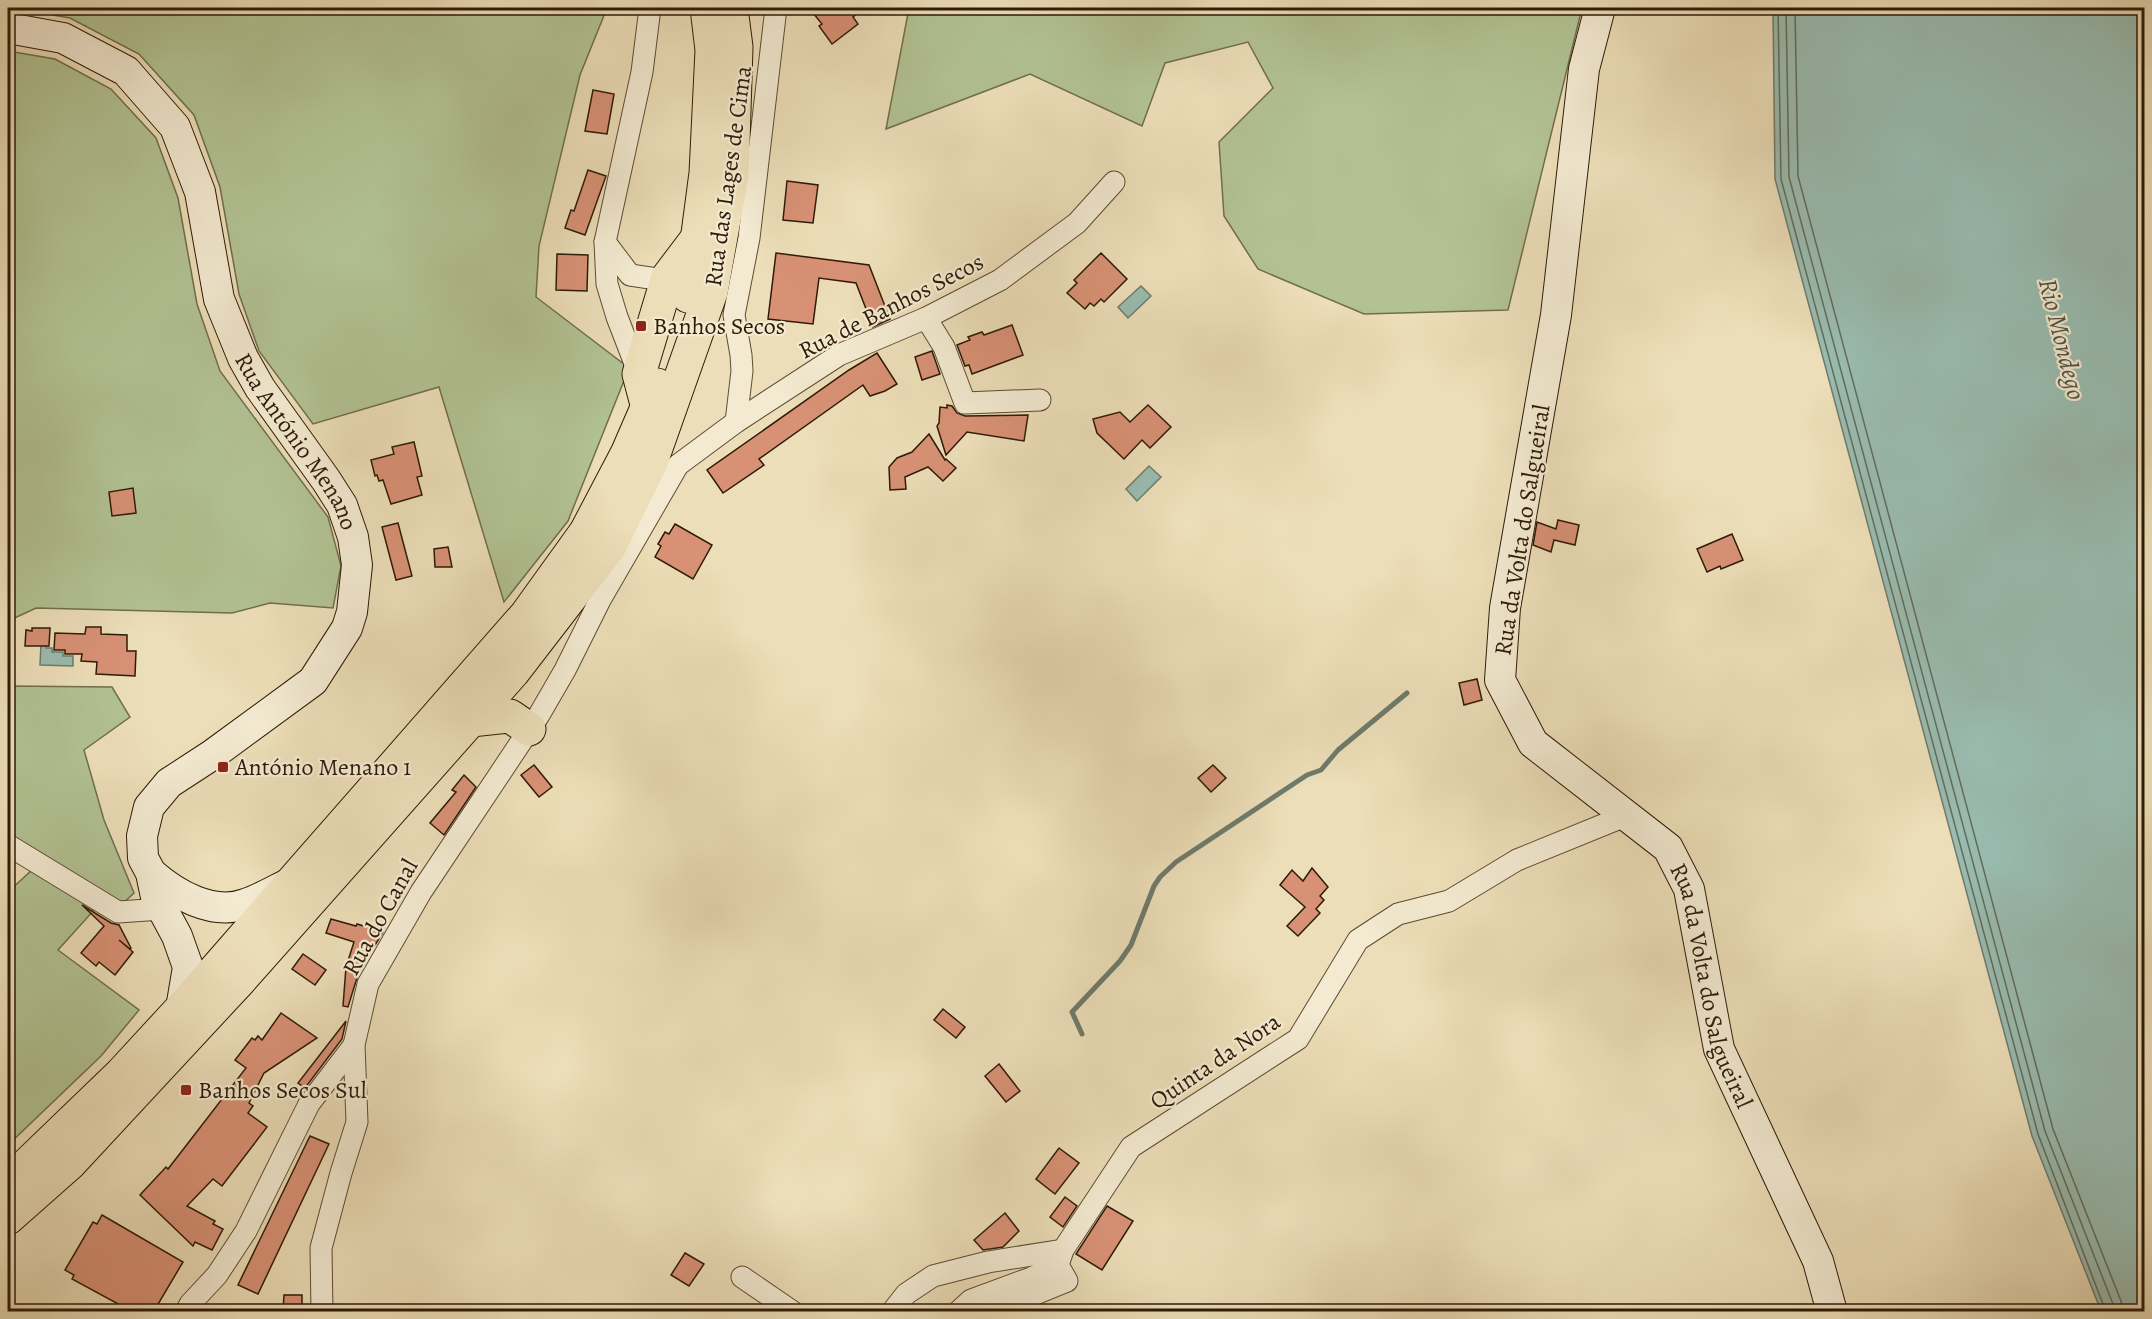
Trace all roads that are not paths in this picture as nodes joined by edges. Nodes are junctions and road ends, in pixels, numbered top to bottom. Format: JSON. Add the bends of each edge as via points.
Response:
{"nodes":[{"id":1,"x":650,"y":8,"type":"edge"},
{"id":2,"x":707,"y":8,"type":"edge"},
{"id":3,"x":731,"y":8,"type":"edge"},
{"id":4,"x":776,"y":8,"type":"edge"},
{"id":5,"x":1600,"y":8,"type":"edge"},
{"id":6,"x":8,"y":28,"type":"edge"},
{"id":7,"x":1114,"y":182,"type":"dead end"},
{"id":8,"x":696,"y":240,"type":"junction"},
{"id":9,"x":605,"y":242,"type":"junction"},
{"id":10,"x":668,"y":277,"type":"junction"},
{"id":11,"x":926,"y":318,"type":"junction"},
{"id":12,"x":639,"y":374,"type":"junction"},
{"id":13,"x":1040,"y":400,"type":"dead end"},
{"id":14,"x":648,"y":408,"type":"junction"},
{"id":15,"x":736,"y":422,"type":"junction"},
{"id":16,"x":513,"y":672,"type":"junction"},
{"id":17,"x":471,"y":720,"type":"junction"},
{"id":18,"x":534,"y":722,"type":"junction"},
{"id":19,"x":1625,"y":816,"type":"junction"},
{"id":20,"x":8,"y":845,"type":"edge"},
{"id":21,"x":151,"y":873,"type":"junction"},
{"id":22,"x":296,"y":880,"type":"junction"},
{"id":23,"x":162,"y":909,"type":"junction"},
{"id":24,"x":181,"y":1009,"type":"junction"},
{"id":25,"x":354,"y":1045,"type":"junction"},
{"id":26,"x":8,"y":1183,"type":"edge"},
{"id":27,"x":8,"y":1218,"type":"edge"},
{"id":28,"x":1060,"y":1257,"type":"junction"},
{"id":29,"x":742,"y":1277,"type":"dead end"},
{"id":30,"x":186,"y":1311,"type":"edge"},
{"id":31,"x":322,"y":1311,"type":"edge"},
{"id":32,"x":793,"y":1311,"type":"edge"},
{"id":33,"x":892,"y":1311,"type":"edge"},
{"id":34,"x":958,"y":1311,"type":"edge"},
{"id":35,"x":991,"y":1311,"type":"edge"},
{"id":36,"x":1832,"y":1311,"type":"edge"}],
"edges":[{"from":1,"to":9,"type":"street","via":[[642,72]]},
{"from":2,"to":8,"type":"highway","via":[[711,50],[706,162]]},
{"from":3,"to":16,"type":"highway","via":[[736,47],[732,175],[711,292],[651,462],[610,546]]},
{"from":4,"to":15,"type":"street","name":"Rua das Lages de Cima","via":[[749,238],[734,315],[742,371]]},
{"from":5,"to":19,"type":"main road","name":"Rua da Volta do Salgueiral","via":[[1584,69],[1557,315],[1504,609],[1500,680],[1533,743]]},
{"from":6,"to":21,"type":"main road","name":"Rua António Menano","via":[[63,38],[126,71],[175,127],[200,192],[219,299],[243,358],[342,506],[353,537],[357,565],[347,628],[313,681],[169,783],[149,807],[142,836],[143,858]]},
{"from":7,"to":11,"type":"street","name":"Rua de Banhos Secos","via":[[1077,223],[1026,263]]},
{"from":8,"to":10,"type":"highway"},
{"from":8,"to":14,"type":"highway","via":[[691,287]]},
{"from":9,"to":10,"type":"street","via":[[630,275]]},
{"from":9,"to":12,"type":"street","via":[[607,284]]},
{"from":10,"to":12,"type":"highway"},
{"from":11,"to":13,"type":"street","via":[[944,347],[965,403]]},
{"from":11,"to":15,"type":"street","name":"Rua de Banhos Secos","via":[[839,355]]},
{"from":12,"to":14,"type":"highway"},
{"from":14,"to":22,"type":"highway","via":[[586,532],[527,614]]},
{"from":15,"to":18,"type":"street","name":"Rua de Banhos Secos","via":[[678,465]]},
{"from":16,"to":17,"type":"highway"},
{"from":16,"to":18,"type":"highway","via":[[521,704]]},
{"from":17,"to":18,"type":"highway","via":[[510,716]]},
{"from":17,"to":27,"type":"highway","via":[[240,980],[69,1164]]},
{"from":18,"to":25,"type":"street","name":"Rua do Canal","via":[[421,892],[368,984]]},
{"from":19,"to":28,"type":"street","name":"Quinta da Nora","via":[[1517,860],[1449,901],[1398,914],[1358,940],[1298,1039],[1131,1147]]},
{"from":19,"to":36,"type":"main road","name":"Rua da Volta do Salgueiral","via":[[1668,848],[1689,889],[1719,1048],[1818,1261]]},
{"from":20,"to":23,"type":"street","via":[[118,912]]},
{"from":21,"to":22,"type":"main road","via":[[167,888],[197,903],[228,907],[244,905]]},
{"from":21,"to":23,"type":"main road","name":"Rua António Menano"},
{"from":22,"to":24,"type":"highway"},
{"from":23,"to":24,"type":"main road","name":"Rua António Menano","via":[[188,967]]},
{"from":24,"to":26,"type":"highway","via":[[122,1073]]},
{"from":25,"to":30,"type":"street","via":[[309,1104],[246,1231],[217,1275]]},
{"from":25,"to":31,"type":"street","name":"Rua do Canal","via":[[357,1122],[321,1248]]},
{"from":28,"to":33,"type":"street","via":[[988,1262],[933,1276],[906,1294]]},
{"from":28,"to":34,"type":"street","via":[[1031,1278],[971,1300]]},
{"from":28,"to":35,"type":"street","name":"Quinta da Nora","via":[[1066,1281]]},
{"from":29,"to":32,"type":"street"}]}
